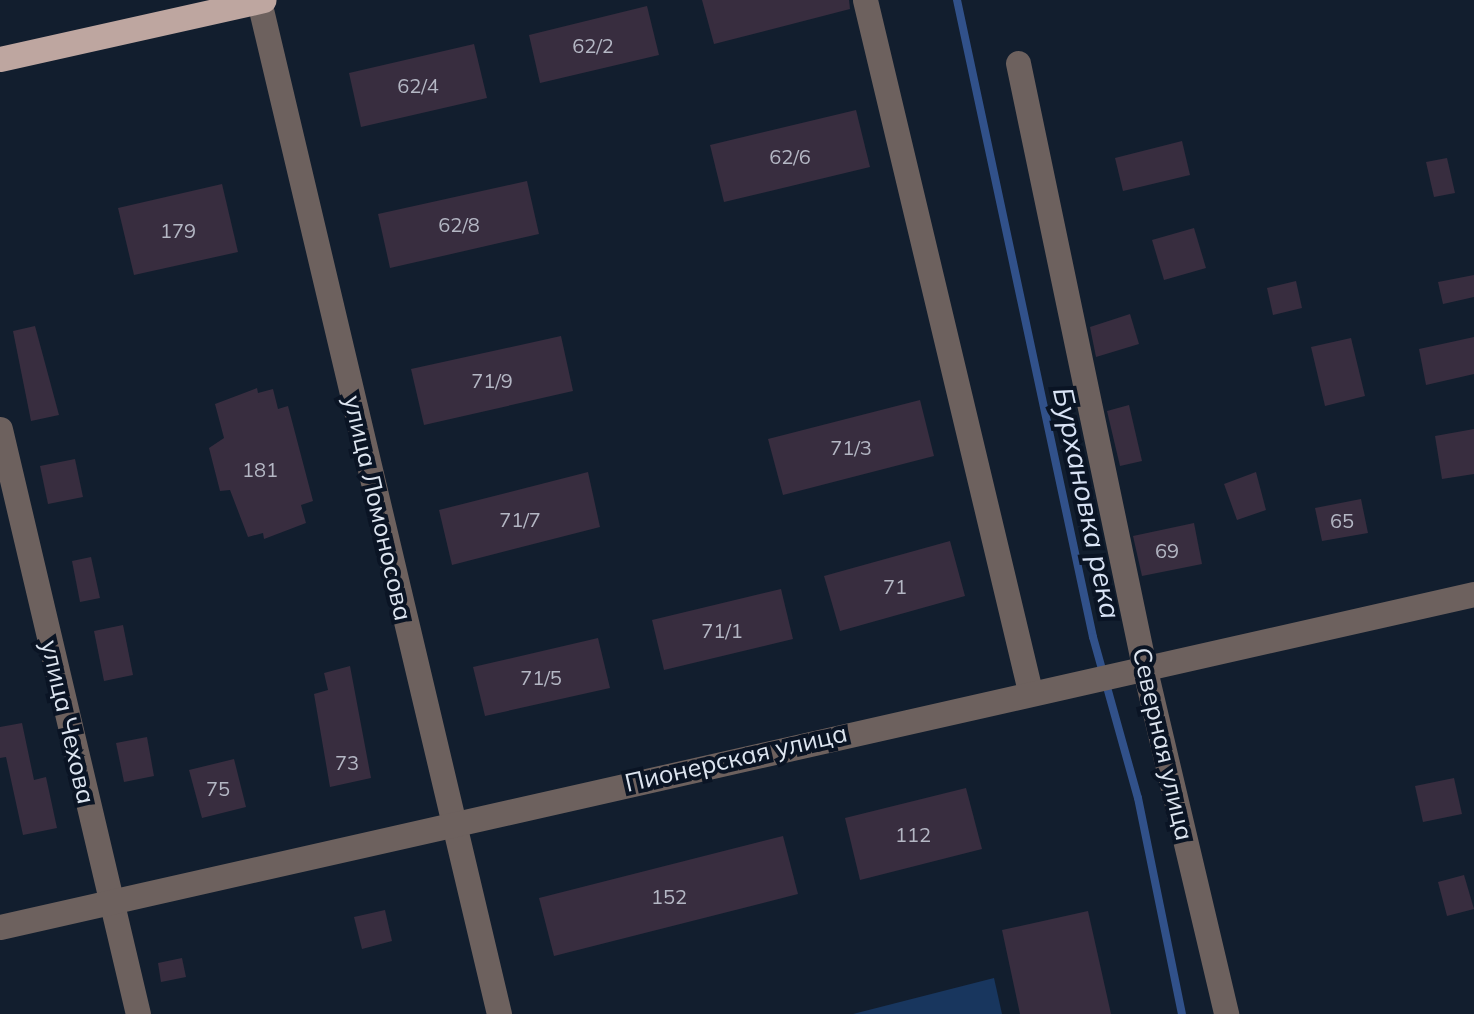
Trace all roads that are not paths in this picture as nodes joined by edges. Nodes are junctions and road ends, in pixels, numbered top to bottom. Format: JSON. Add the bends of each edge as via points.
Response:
{"nodes":[{"id":1,"x":261,"y":0,"type":"edge"},
{"id":2,"x":865,"y":0,"type":"edge"},
{"id":3,"x":0,"y":59,"type":"edge"},
{"id":4,"x":1018,"y":63,"type":"dead end"},
{"id":5,"x":0,"y":429,"type":"edge"},
{"id":6,"x":1474,"y":594,"type":"edge"},
{"id":7,"x":1144,"y":666,"type":"junction"},
{"id":8,"x":1030,"y":691,"type":"junction"},
{"id":9,"x":453,"y":823,"type":"junction"},
{"id":10,"x":109,"y":902,"type":"junction"},
{"id":11,"x":0,"y":926,"type":"edge"},
{"id":12,"x":138,"y":1014,"type":"edge"},
{"id":13,"x":499,"y":1014,"type":"edge"},
{"id":14,"x":1226,"y":1014,"type":"edge"}],
"edges":[{"from":1,"to":3,"type":"main road"},
{"from":1,"to":9,"type":"street","name":"улица Ломоносова"},
{"from":2,"to":8,"type":"street"},
{"from":4,"to":7,"type":"street","name":"Северная улица"},
{"from":5,"to":10,"type":"street","name":"улица Чехова"},
{"from":6,"to":7,"type":"street","name":"Пионерская улица"},
{"from":7,"to":8,"type":"street","name":"Пионерская улица"},
{"from":7,"to":14,"type":"street","name":"Северная улица"},
{"from":8,"to":9,"type":"street","name":"Пионерская улица"},
{"from":9,"to":10,"type":"street","name":"Пионерская улица"},
{"from":9,"to":13,"type":"street","name":"улица Ломоносова"},
{"from":10,"to":11,"type":"street","name":"Пионерская улица"},
{"from":10,"to":12,"type":"street","name":"улица Чехова"}]}
